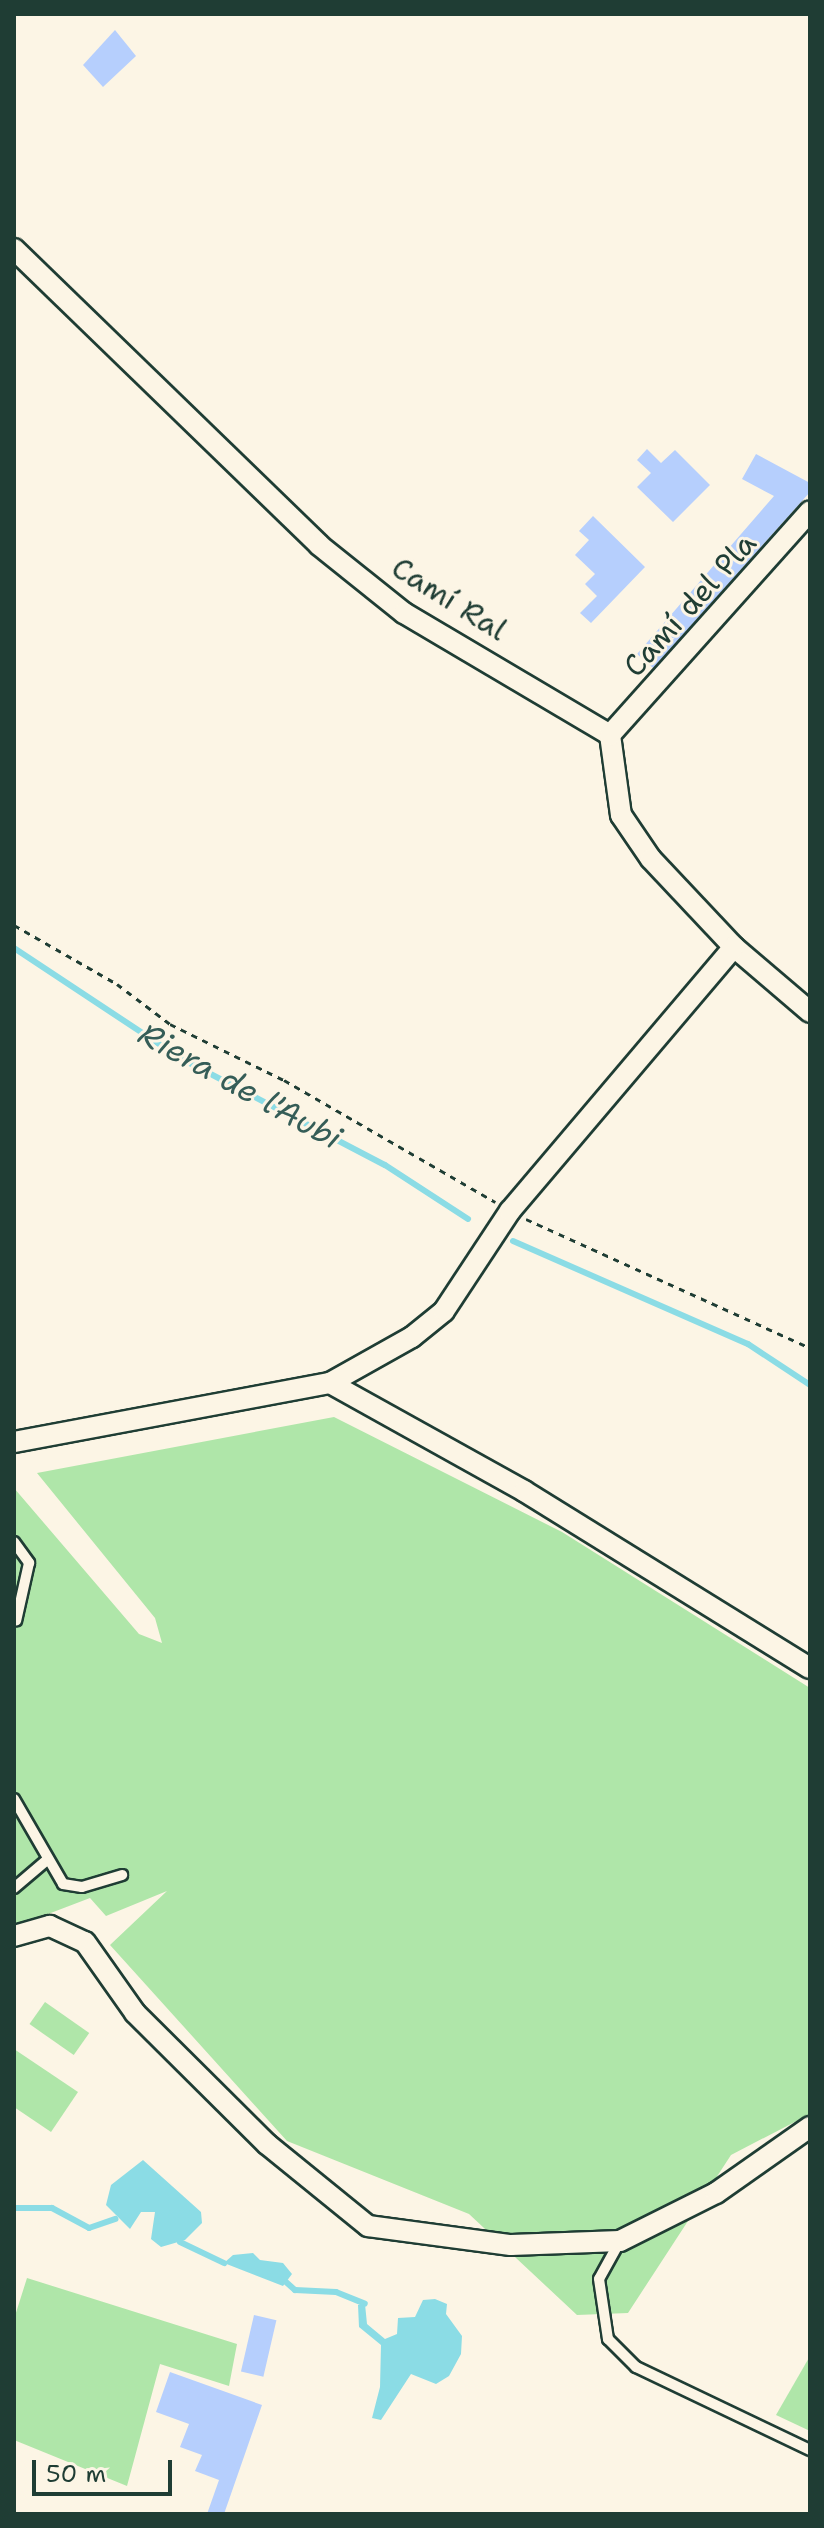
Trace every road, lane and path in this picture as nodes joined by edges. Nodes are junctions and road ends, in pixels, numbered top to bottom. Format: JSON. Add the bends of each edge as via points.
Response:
{"nodes":[{"id":1,"x":14,"y":249,"type":"edge"},
{"id":2,"x":810,"y":511,"type":"edge"},
{"id":3,"x":610,"y":735,"type":"junction"},
{"id":4,"x":14,"y":925,"type":"edge"},
{"id":5,"x":734,"y":947,"type":"junction"},
{"id":6,"x":810,"y":1012,"type":"edge"},
{"id":7,"x":510,"y":1211,"type":"junction"},
{"id":8,"x":810,"y":1348,"type":"edge"},
{"id":9,"x":330,"y":1383,"type":"junction"},
{"id":10,"x":14,"y":1442,"type":"edge"},
{"id":11,"x":14,"y":1542,"type":"edge"},
{"id":12,"x":16,"y":1621,"type":"dead end"},
{"id":13,"x":810,"y":1668,"type":"edge"},
{"id":14,"x":14,"y":1799,"type":"edge"},
{"id":15,"x":47,"y":1860,"type":"junction"},
{"id":16,"x":122,"y":1875,"type":"dead end"},
{"id":17,"x":14,"y":1888,"type":"edge"},
{"id":18,"x":14,"y":1936,"type":"edge"},
{"id":19,"x":810,"y":2127,"type":"edge"},
{"id":20,"x":620,"y":2241,"type":"junction"},
{"id":21,"x":810,"y":2450,"type":"edge"}],
"edges":[{"from":1,"to":3,"type":"street","name":"Camí Ral","via":[[331,555],[404,613]]},
{"from":2,"to":3,"type":"street","name":"Camí del Pla"},
{"from":3,"to":5,"type":"street","via":[[621,815],[651,859]]},
{"from":4,"to":7,"type":"path","via":[[117,984],[170,1024],[284,1080]]},
{"from":5,"to":6,"type":"street"},
{"from":5,"to":7,"type":"street"},
{"from":7,"to":8,"type":"path"},
{"from":7,"to":9,"type":"street","via":[[444,1311],[412,1337]]},
{"from":9,"to":10,"type":"street"},
{"from":9,"to":13,"type":"street","via":[[524,1491]]},
{"from":11,"to":12,"type":"lane","via":[[29,1563]]},
{"from":14,"to":15,"type":"lane"},
{"from":15,"to":16,"type":"lane","via":[[63,1884],[82,1887]]},
{"from":15,"to":17,"type":"lane"},
{"from":18,"to":20,"type":"street","via":[[50,1926],[85,1942],[135,2013],[267,2144],[368,2226],[511,2245]]},
{"from":19,"to":20,"type":"street","via":[[716,2193]]},
{"from":20,"to":21,"type":"lane","via":[[599,2279],[608,2339],[636,2367]]}]}
